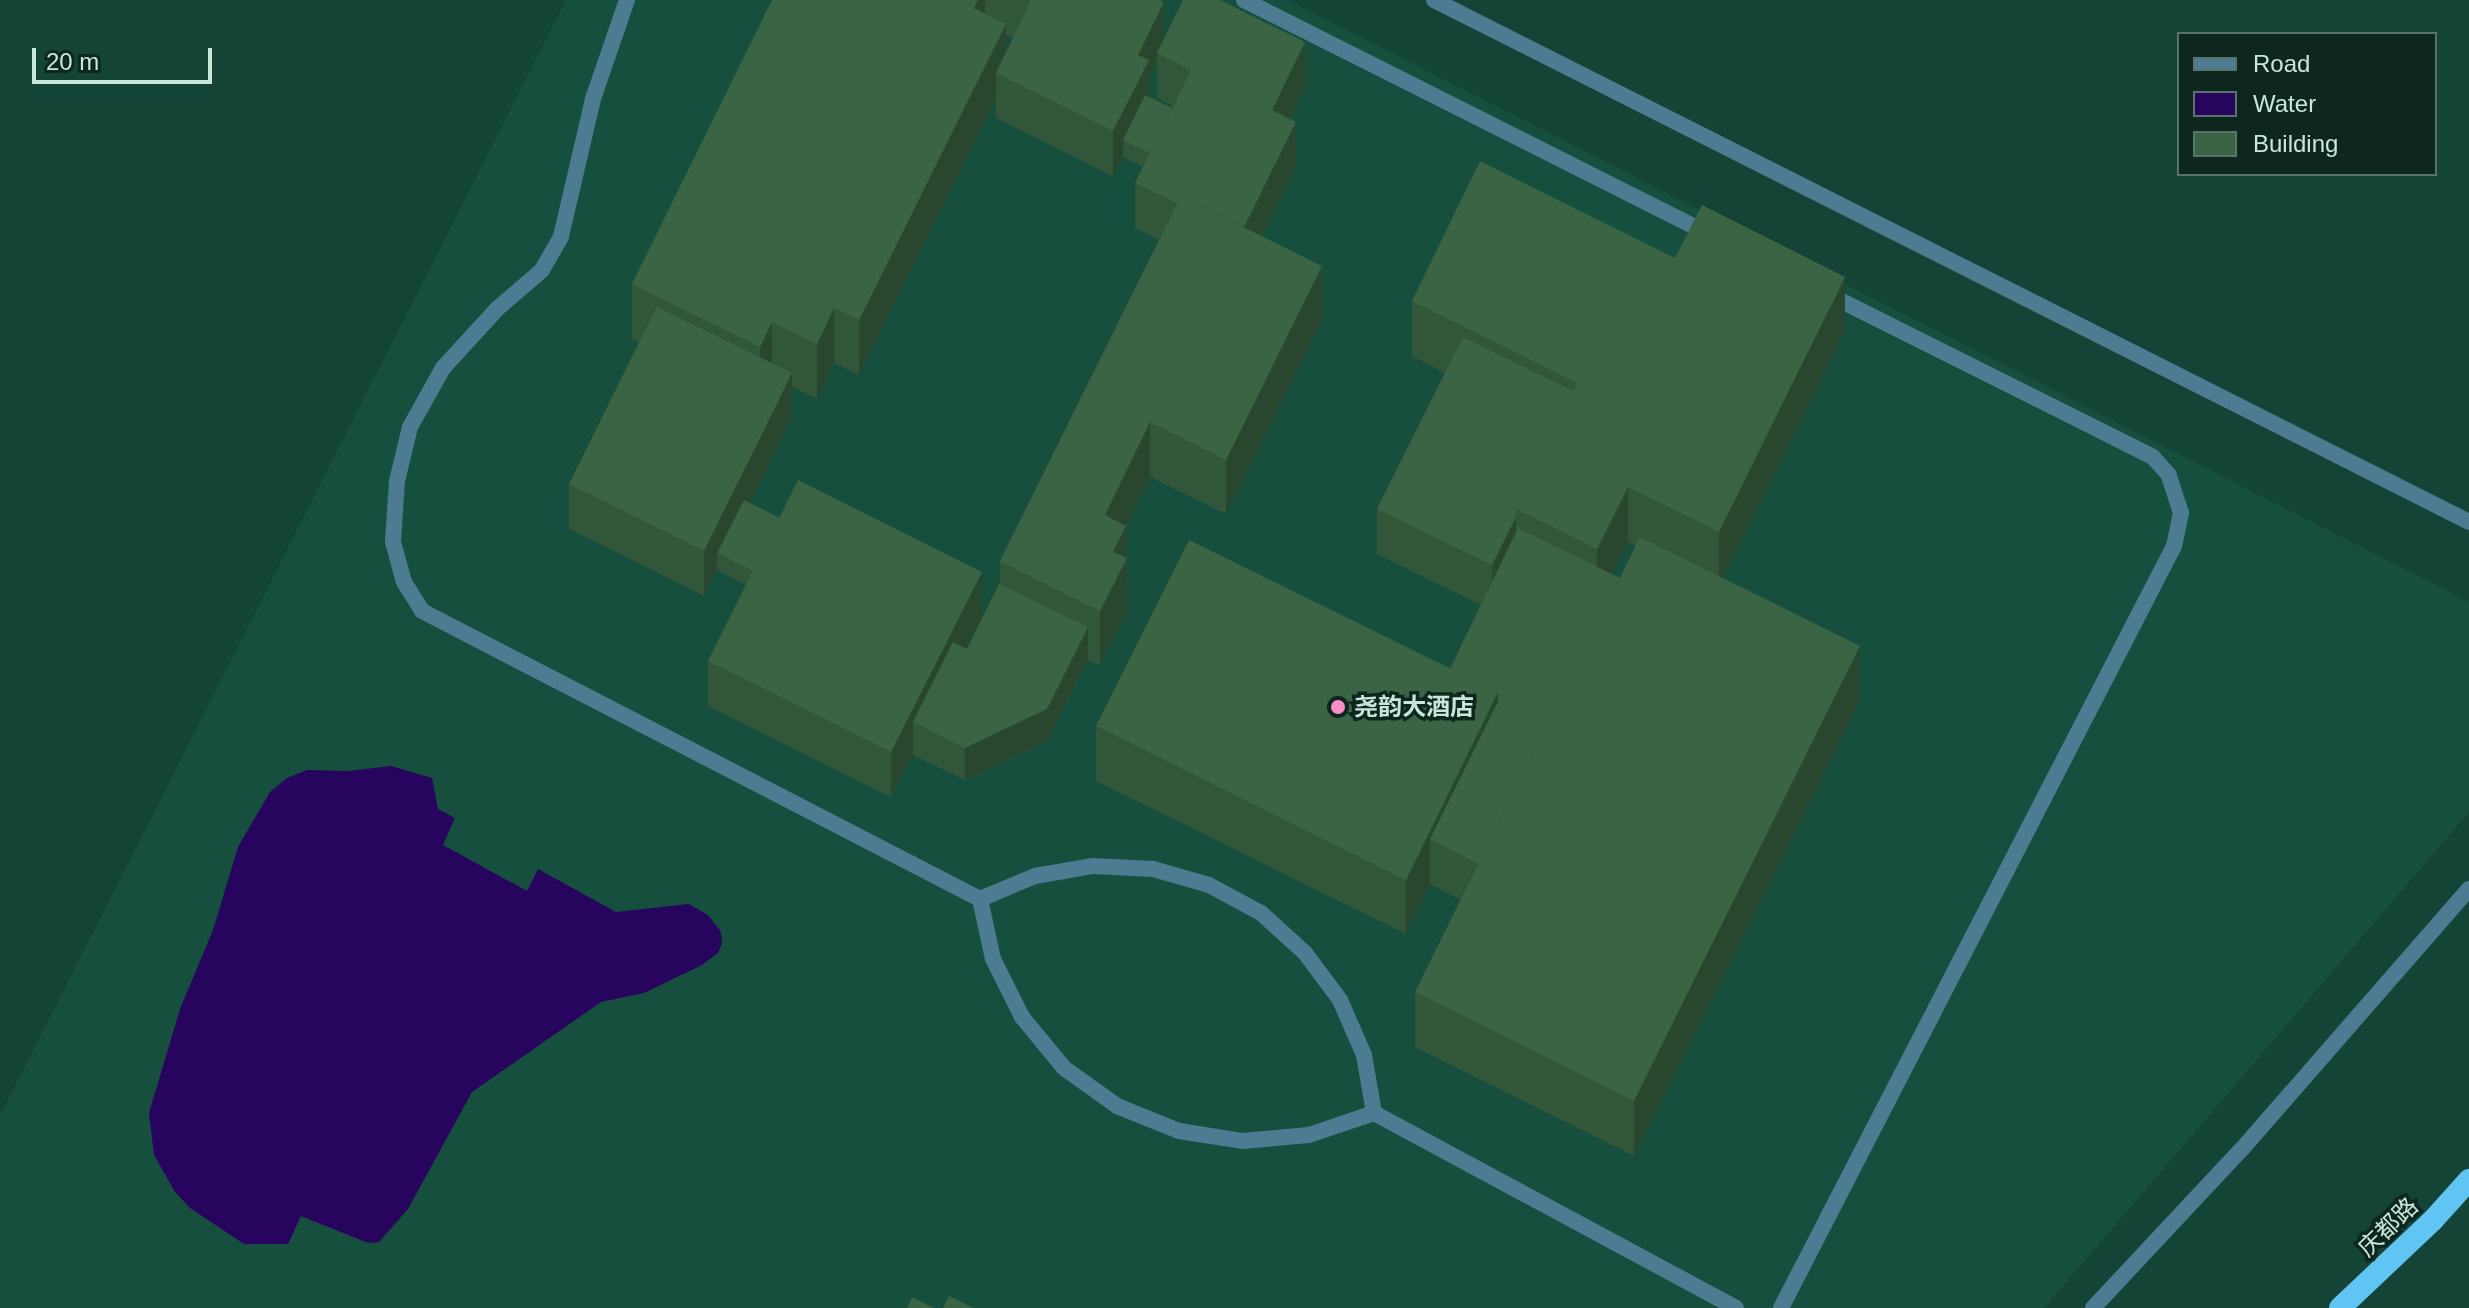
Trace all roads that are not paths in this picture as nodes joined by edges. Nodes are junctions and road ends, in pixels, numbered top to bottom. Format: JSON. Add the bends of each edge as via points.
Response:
{"nodes":[{"id":1,"x":627,"y":0,"type":"edge"},
{"id":2,"x":1244,"y":0,"type":"edge"},
{"id":3,"x":1434,"y":0,"type":"edge"},
{"id":4,"x":1727,"y":243,"type":"edge"},
{"id":5,"x":1812,"y":286,"type":"edge"},
{"id":6,"x":2469,"y":522,"type":"edge"},
{"id":7,"x":2469,"y":889,"type":"edge"},
{"id":8,"x":980,"y":899,"type":"junction"},
{"id":9,"x":1374,"y":1113,"type":"junction"},
{"id":10,"x":2469,"y":1180,"type":"edge"},
{"id":11,"x":1736,"y":1308,"type":"edge"},
{"id":12,"x":1781,"y":1308,"type":"edge"},
{"id":13,"x":2093,"y":1308,"type":"edge"},
{"id":14,"x":2340,"y":1308,"type":"edge"}],
"edges":[{"from":1,"to":8,"type":"street","via":[[593,99],[561,237],[541,271],[443,368],[410,427],[397,481],[393,542],[404,582],[422,611]]},
{"from":2,"to":4,"type":"street"},
{"from":3,"to":6,"type":"street"},
{"from":5,"to":12,"type":"street","via":[[2153,457],[2169,475],[2181,513],[2174,546]]},
{"from":7,"to":13,"type":"street","via":[[2242,1149]]},
{"from":8,"to":9,"type":"street","via":[[993,959],[1022,1017],[1064,1068],[1117,1106],[1179,1131],[1243,1141],[1309,1135]]},
{"from":8,"to":9,"type":"street","via":[[1035,876],[1093,866],[1153,869],[1209,885],[1261,913],[1305,953],[1340,1000],[1364,1055]]},
{"from":9,"to":11,"type":"street"},
{"from":10,"to":14,"type":"highway","name":"庆都路"}]}
